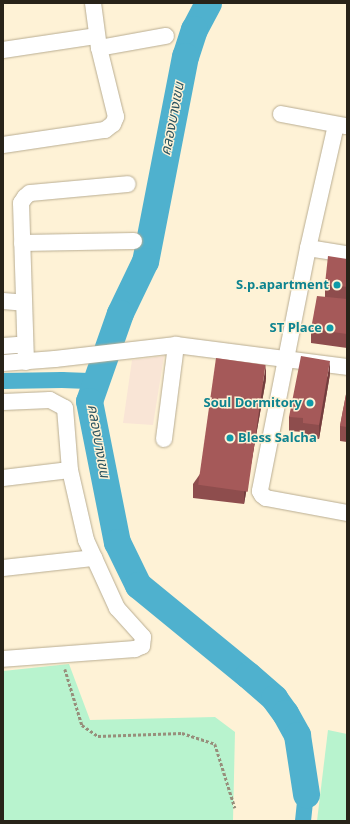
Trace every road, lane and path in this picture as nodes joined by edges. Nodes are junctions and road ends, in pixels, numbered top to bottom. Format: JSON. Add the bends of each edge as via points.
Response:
{"nodes":[{"id":1,"x":93,"y":3,"type":"edge"},
{"id":2,"x":166,"y":36,"type":"dead end"},
{"id":3,"x":98,"y":42,"type":"junction"},
{"id":4,"x":3,"y":50,"type":"edge"},
{"id":5,"x":281,"y":114,"type":"dead end"},
{"id":6,"x":342,"y":126,"type":"edge"},
{"id":7,"x":3,"y":145,"type":"edge"},
{"id":8,"x":128,"y":184,"type":"dead end"},
{"id":9,"x":134,"y":241,"type":"dead end"},
{"id":10,"x":22,"y":243,"type":"junction"},
{"id":11,"x":308,"y":248,"type":"junction"},
{"id":12,"x":347,"y":254,"type":"edge"},
{"id":13,"x":3,"y":301,"type":"edge"},
{"id":14,"x":24,"y":303,"type":"junction"},
{"id":15,"x":176,"y":345,"type":"junction"},
{"id":16,"x":286,"y":359,"type":"junction"},
{"id":17,"x":26,"y":362,"type":"junction"},
{"id":18,"x":3,"y":363,"type":"edge"},
{"id":19,"x":347,"y":367,"type":"edge"},
{"id":20,"x":3,"y":402,"type":"edge"},
{"id":21,"x":164,"y":438,"type":"dead end"},
{"id":22,"x":70,"y":470,"type":"junction"},
{"id":23,"x":3,"y":478,"type":"edge"},
{"id":24,"x":347,"y":513,"type":"edge"},
{"id":25,"x":94,"y":558,"type":"junction"},
{"id":26,"x":3,"y":568,"type":"edge"},
{"id":27,"x":60,"y":654,"type":"junction"},
{"id":28,"x":3,"y":659,"type":"edge"},
{"id":29,"x":235,"y":808,"type":"dead end"}],
"edges":[{"from":1,"to":3,"type":"street"},
{"from":2,"to":3,"type":"street"},
{"from":3,"to":4,"type":"street"},
{"from":3,"to":7,"type":"street","via":[[116,117],[113,124],[105,130]]},
{"from":5,"to":6,"type":"street"},
{"from":6,"to":11,"type":"street"},
{"from":8,"to":10,"type":"street","via":[[30,193],[21,203]]},
{"from":9,"to":10,"type":"street"},
{"from":10,"to":14,"type":"street"},
{"from":11,"to":12,"type":"street"},
{"from":11,"to":16,"type":"street"},
{"from":13,"to":14,"type":"street"},
{"from":14,"to":17,"type":"street"},
{"from":15,"to":16,"type":"street"},
{"from":15,"to":17,"type":"street"},
{"from":15,"to":21,"type":"street"},
{"from":16,"to":19,"type":"street"},
{"from":16,"to":24,"type":"street","via":[[260,491],[266,498]]},
{"from":17,"to":18,"type":"street"},
{"from":20,"to":22,"type":"street","via":[[50,400],[65,408]]},
{"from":22,"to":23,"type":"street"},
{"from":22,"to":25,"type":"street","via":[[86,540]]},
{"from":25,"to":26,"type":"street"},
{"from":25,"to":27,"type":"street","via":[[117,608],[143,637],[142,646],[135,649]]},
{"from":27,"to":28,"type":"street"},
{"from":27,"to":29,"type":"path","via":[[82,725],[98,736],[182,732],[215,744]]}]}
